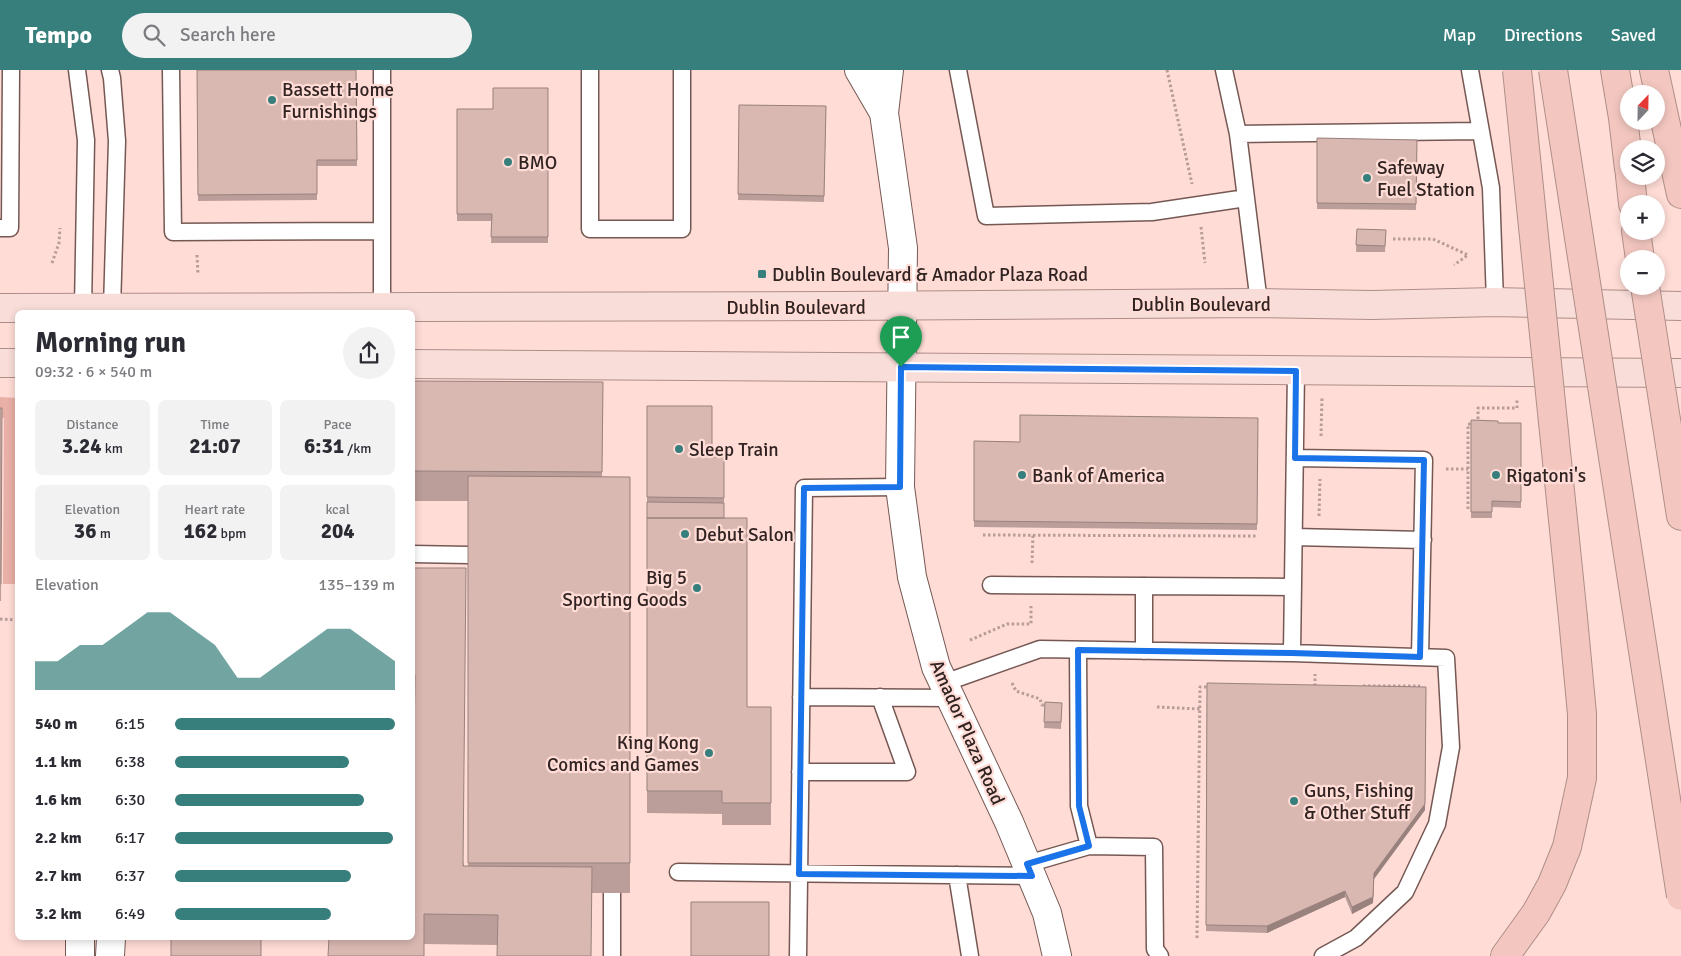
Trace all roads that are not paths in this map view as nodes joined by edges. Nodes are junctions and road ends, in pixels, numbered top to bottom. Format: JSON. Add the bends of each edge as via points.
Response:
{"nodes":[{"id":1,"x":11,"y":70,"type":"edge"},
{"id":2,"x":77,"y":70,"type":"edge"},
{"id":3,"x":110,"y":70,"type":"edge"},
{"id":4,"x":171,"y":70,"type":"edge"},
{"id":5,"x":382,"y":70,"type":"edge"},
{"id":6,"x":590,"y":70,"type":"edge"},
{"id":7,"x":682,"y":70,"type":"edge"},
{"id":8,"x":859,"y":70,"type":"edge"},
{"id":9,"x":889,"y":70,"type":"edge"},
{"id":10,"x":958,"y":70,"type":"edge"},
{"id":11,"x":1224,"y":70,"type":"edge"},
{"id":12,"x":1470,"y":70,"type":"edge"},
{"id":13,"x":1517,"y":70,"type":"edge"},
{"id":14,"x":1553,"y":70,"type":"edge"},
{"id":15,"x":1615,"y":70,"type":"edge"},
{"id":16,"x":1654,"y":70,"type":"edge"},
{"id":17,"x":884,"y":113,"type":"junction"},
{"id":18,"x":1480,"y":131,"type":"junction"},
{"id":19,"x":1238,"y":134,"type":"junction"},
{"id":20,"x":1626,"y":140,"type":"edge"},
{"id":21,"x":1681,"y":194,"type":"edge"},
{"id":22,"x":1246,"y":198,"type":"junction"},
{"id":23,"x":0,"y":228,"type":"edge"},
{"id":24,"x":382,"y":231,"type":"junction"},
{"id":25,"x":1646,"y":295,"type":"edge"},
{"id":26,"x":1495,"y":302,"type":"junction"},
{"id":27,"x":1259,"y":303,"type":"junction"},
{"id":28,"x":902,"y":306,"type":"junction"},
{"id":29,"x":1681,"y":306,"type":"edge"},
{"id":30,"x":0,"y":308,"type":"edge"},
{"id":31,"x":382,"y":308,"type":"junction"},
{"id":32,"x":83,"y":310,"type":"edge"},
{"id":33,"x":112,"y":310,"type":"edge"},
{"id":34,"x":0,"y":363,"type":"edge"},
{"id":35,"x":15,"y":363,"type":"edge"},
{"id":36,"x":415,"y":364,"type":"edge"},
{"id":37,"x":901,"y":367,"type":"junction"},
{"id":38,"x":1296,"y":371,"type":"junction"},
{"id":39,"x":1681,"y":373,"type":"edge"},
{"id":40,"x":1295,"y":458,"type":"junction"},
{"id":41,"x":900,"y":487,"type":"junction"},
{"id":42,"x":1681,"y":516,"type":"edge"},
{"id":43,"x":1294,"y":537,"type":"junction"},
{"id":44,"x":1423,"y":540,"type":"junction"},
{"id":45,"x":415,"y":554,"type":"edge"},
{"id":46,"x":468,"y":555,"type":"edge"},
{"id":47,"x":991,"y":585,"type":"dead end"},
{"id":48,"x":1144,"y":586,"type":"junction"},
{"id":49,"x":1293,"y":587,"type":"junction"},
{"id":50,"x":1078,"y":650,"type":"junction"},
{"id":51,"x":1144,"y":651,"type":"junction"},
{"id":52,"x":1292,"y":653,"type":"junction"},
{"id":53,"x":1420,"y":657,"type":"junction"},
{"id":54,"x":947,"y":690,"type":"junction"},
{"id":55,"x":801,"y":697,"type":"junction"},
{"id":56,"x":880,"y":697,"type":"junction"},
{"id":57,"x":800,"y":772,"type":"junction"},
{"id":58,"x":1089,"y":846,"type":"junction"},
{"id":59,"x":1029,"y":870,"type":"junction"},
{"id":60,"x":678,"y":872,"type":"dead end"},
{"id":61,"x":799,"y":874,"type":"junction"},
{"id":62,"x":956,"y":876,"type":"junction"},
{"id":63,"x":612,"y":893,"type":"edge"},
{"id":64,"x":1681,"y":896,"type":"edge"},
{"id":65,"x":80,"y":940,"type":"edge"},
{"id":66,"x":111,"y":940,"type":"edge"},
{"id":67,"x":80,"y":956,"type":"edge"},
{"id":68,"x":110,"y":956,"type":"edge"},
{"id":69,"x":612,"y":956,"type":"edge"},
{"id":70,"x":798,"y":956,"type":"edge"},
{"id":71,"x":970,"y":956,"type":"edge"},
{"id":72,"x":1057,"y":956,"type":"edge"},
{"id":73,"x":1160,"y":956,"type":"edge"},
{"id":74,"x":1324,"y":956,"type":"edge"},
{"id":75,"x":1505,"y":956,"type":"edge"}],
"edges":[{"from":1,"to":23,"type":"lane","via":[[10,228]]},
{"from":2,"to":32,"type":"lane","via":[[86,140]]},
{"from":3,"to":33,"type":"lane","via":[[117,141]]},
{"from":4,"to":24,"type":"lane","via":[[173,232]]},
{"from":5,"to":24,"type":"lane"},
{"from":6,"to":7,"type":"lane","via":[[590,229],[682,230]]},
{"from":8,"to":17,"type":"street","name":"Amador Plaza Road"},
{"from":9,"to":17,"type":"street","name":"Amador Plaza Road"},
{"from":10,"to":22,"type":"lane","via":[[986,216],[1152,212]]},
{"from":11,"to":19,"type":"lane"},
{"from":12,"to":18,"type":"lane"},
{"from":13,"to":75,"type":"highway","bridge":true,"via":[[1582,714],[1582,778],[1567,847],[1552,884]]},
{"from":14,"to":64,"type":"highway","bridge":true},
{"from":15,"to":20,"type":"highway"},
{"from":16,"to":21,"type":"highway"},
{"from":17,"to":28,"type":"street","name":"Amador Plaza Road","via":[[903,248]]},
{"from":18,"to":19,"type":"lane"},
{"from":18,"to":26,"type":"lane","via":[[1491,188]]},
{"from":19,"to":22,"type":"lane"},
{"from":22,"to":27,"type":"lane"},
{"from":24,"to":31,"type":"lane"},
{"from":25,"to":42,"type":"highway","bridge":true},
{"from":26,"to":27,"type":"main road","name":"Dublin Boulevard"},
{"from":26,"to":29,"type":"main road","name":"Dublin Boulevard"},
{"from":27,"to":28,"type":"main road","name":"Dublin Boulevard"},
{"from":28,"to":31,"type":"main road","name":"Dublin Boulevard"},
{"from":28,"to":37,"type":"street","name":"Amador Plaza Road"},
{"from":30,"to":32,"type":"main road","name":"Dublin Boulevard"},
{"from":31,"to":33,"type":"main road","name":"Dublin Boulevard"},
{"from":32,"to":33,"type":"main road","name":"Dublin Boulevard"},
{"from":34,"to":35,"type":"main road"},
{"from":36,"to":37,"type":"main road"},
{"from":37,"to":38,"type":"main road"},
{"from":37,"to":41,"type":"street","name":"Amador Plaza Road"},
{"from":38,"to":39,"type":"main road"},
{"from":38,"to":40,"type":"lane"},
{"from":40,"to":43,"type":"lane"},
{"from":40,"to":44,"type":"lane","via":[[1424,460]]},
{"from":41,"to":54,"type":"street","name":"Amador Plaza Road","via":[[912,577],[936,667]]},
{"from":41,"to":55,"type":"lane","via":[[804,488]]},
{"from":43,"to":44,"type":"lane"},
{"from":43,"to":49,"type":"lane"},
{"from":44,"to":53,"type":"lane"},
{"from":45,"to":46,"type":"lane"},
{"from":47,"to":48,"type":"lane"},
{"from":48,"to":49,"type":"lane"},
{"from":48,"to":51,"type":"lane"},
{"from":49,"to":52,"type":"lane"},
{"from":50,"to":51,"type":"lane"},
{"from":50,"to":54,"type":"lane","via":[[1040,649]]},
{"from":50,"to":58,"type":"lane","via":[[1079,806]]},
{"from":51,"to":52,"type":"lane"},
{"from":52,"to":53,"type":"lane"},
{"from":53,"to":74,"type":"lane","via":[[1446,658],[1451,747],[1437,824],[1405,892],[1356,938]]},
{"from":54,"to":56,"type":"lane"},
{"from":54,"to":59,"type":"street","name":"Amador Plaza Road"},
{"from":55,"to":56,"type":"lane"},
{"from":55,"to":57,"type":"lane"},
{"from":56,"to":57,"type":"lane","via":[[907,772]]},
{"from":57,"to":61,"type":"lane"},
{"from":58,"to":59,"type":"lane"},
{"from":58,"to":73,"type":"lane","via":[[1154,847],[1155,949]]},
{"from":59,"to":62,"type":"lane"},
{"from":59,"to":72,"type":"street","name":"Amador Plaza Road","via":[[1047,913]]},
{"from":60,"to":61,"type":"lane"},
{"from":61,"to":62,"type":"lane"},
{"from":61,"to":70,"type":"lane"},
{"from":62,"to":71,"type":"lane"},
{"from":63,"to":69,"type":"lane"},
{"from":65,"to":67,"type":"street"},
{"from":66,"to":68,"type":"street"}]}
